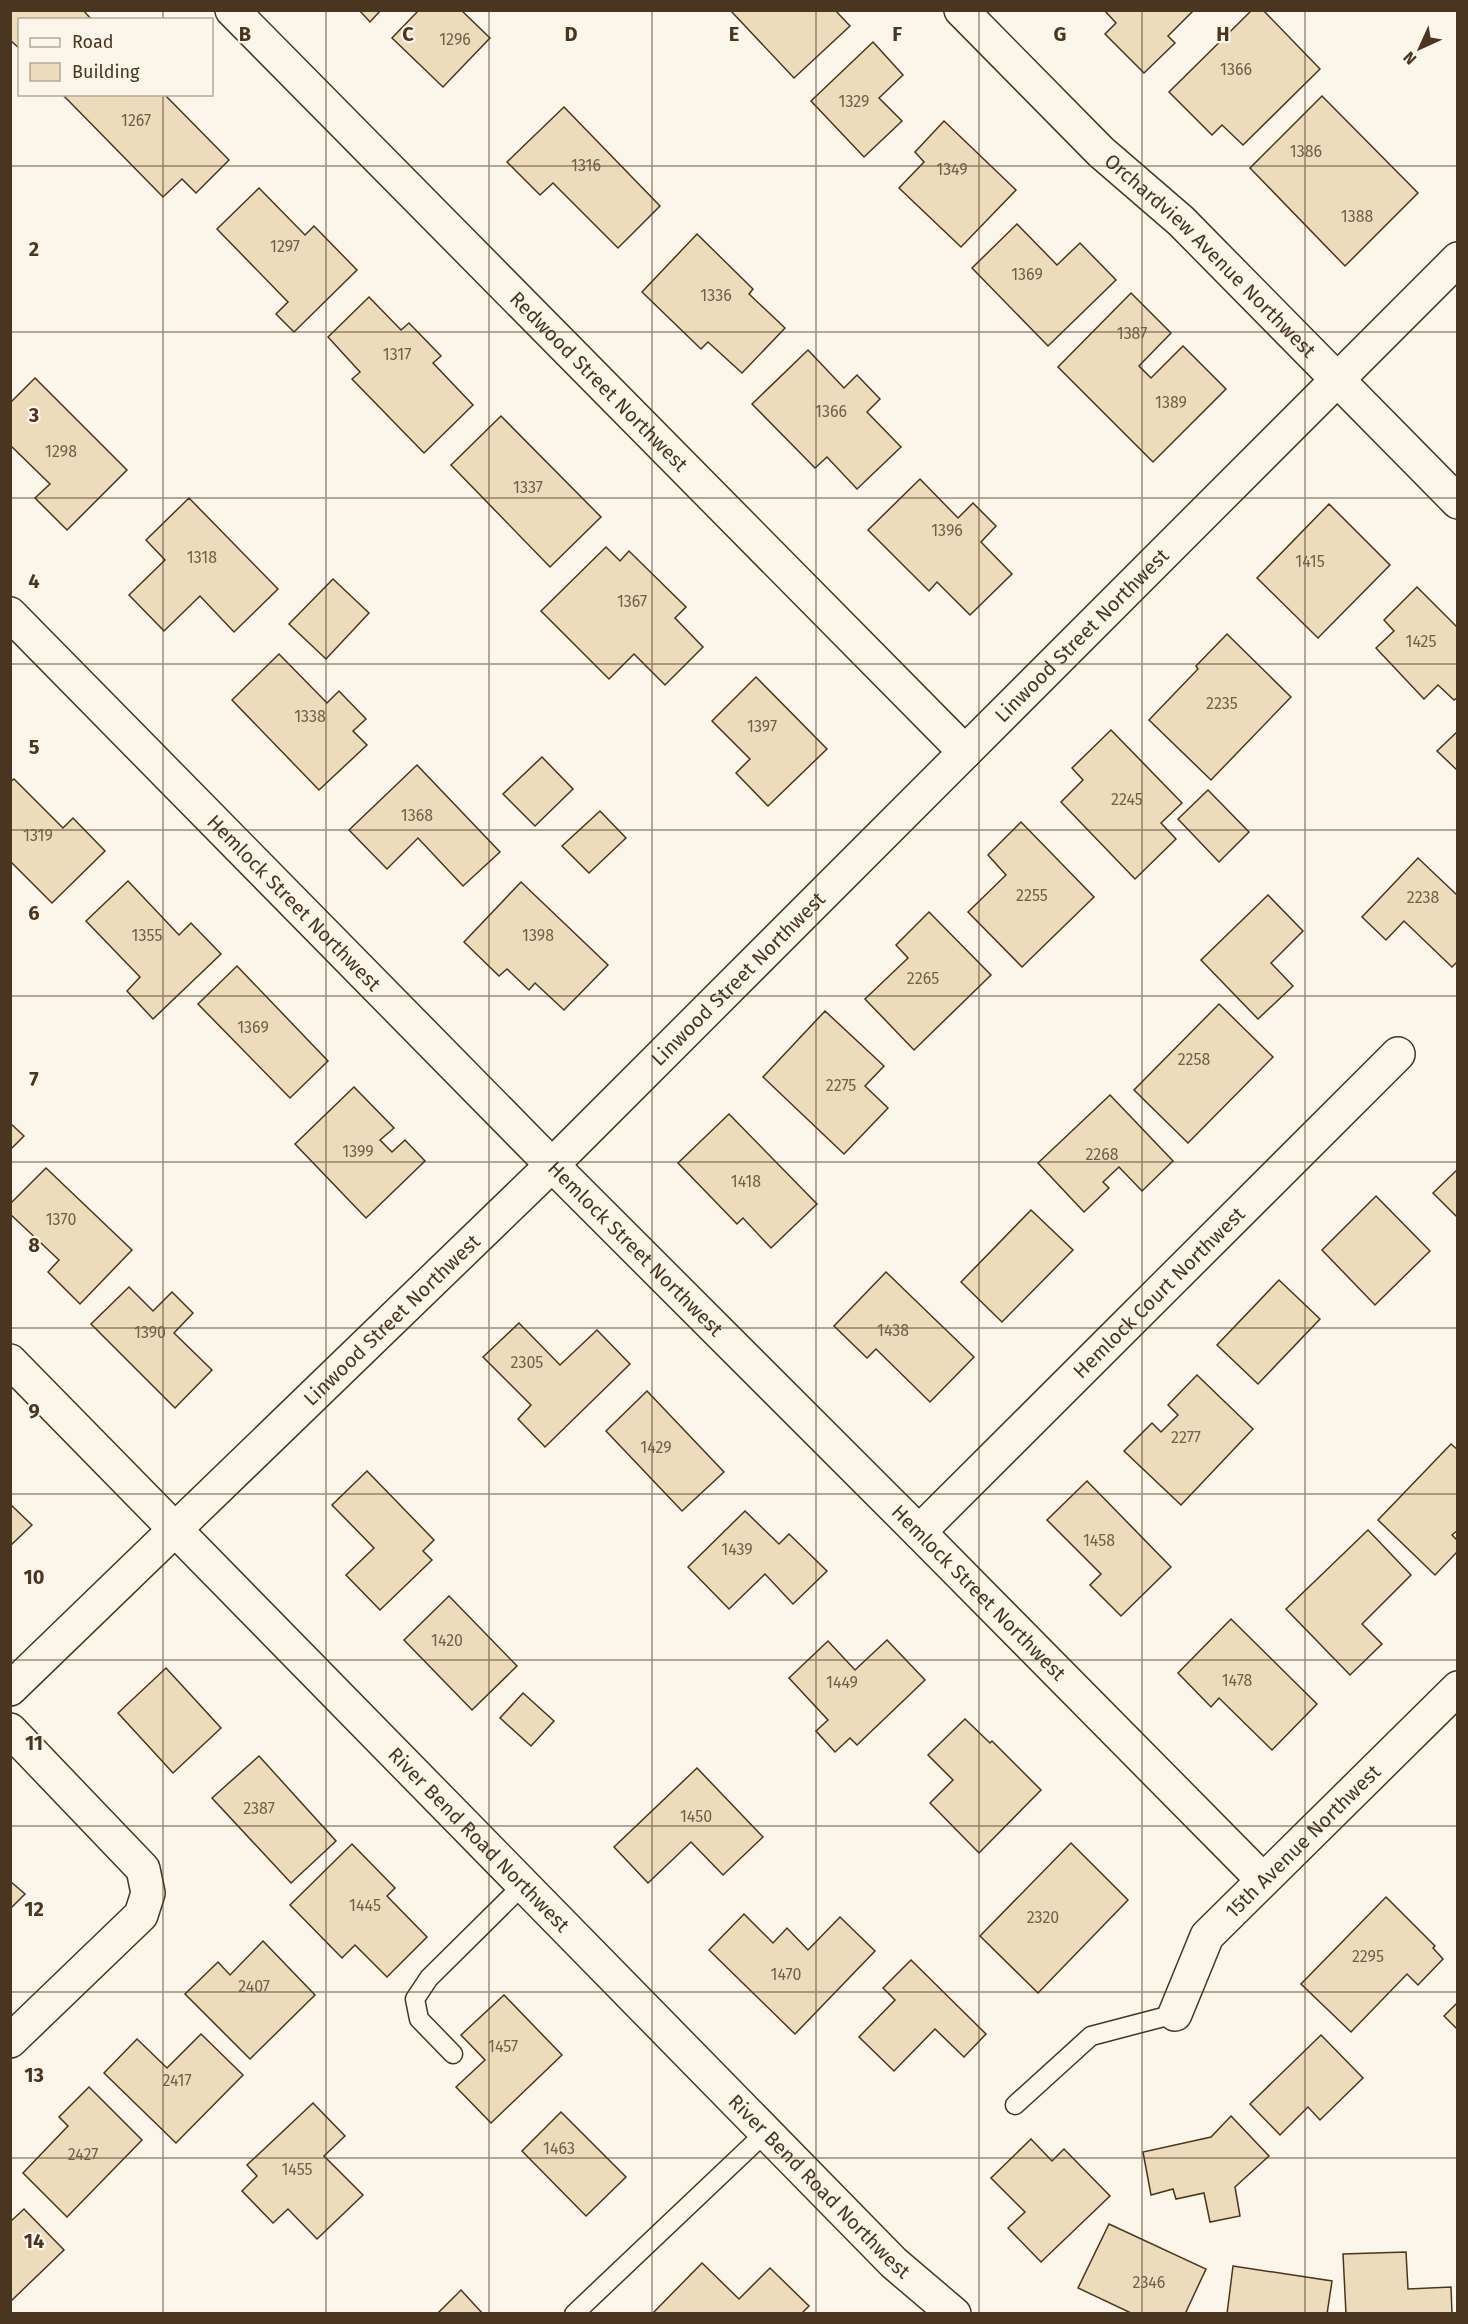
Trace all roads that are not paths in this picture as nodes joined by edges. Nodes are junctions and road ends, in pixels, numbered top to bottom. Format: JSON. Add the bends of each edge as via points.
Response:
{"nodes":[{"id":1,"x":232,"y":10,"type":"edge"},
{"id":2,"x":961,"y":10,"type":"edge"},
{"id":3,"x":1458,"y":259,"type":"edge"},
{"id":4,"x":1337,"y":379,"type":"junction"},
{"id":5,"x":1458,"y":502,"type":"edge"},
{"id":6,"x":10,"y":614,"type":"edge"},
{"id":7,"x":965,"y":752,"type":"junction"},
{"id":8,"x":1398,"y":1054,"type":"dead end"},
{"id":9,"x":552,"y":1165,"type":"junction"},
{"id":10,"x":10,"y":1361,"type":"edge"},
{"id":11,"x":175,"y":1530,"type":"junction"},
{"id":12,"x":919,"y":1532,"type":"junction"},
{"id":13,"x":1458,"y":1688,"type":"edge"},
{"id":14,"x":10,"y":1689,"type":"edge"},
{"id":15,"x":10,"y":1730,"type":"edge"},
{"id":16,"x":1263,"y":1880,"type":"junction"},
{"id":17,"x":523,"y":1886,"type":"junction"},
{"id":18,"x":1175,"y":2014,"type":"joint"},
{"id":19,"x":10,"y":2041,"type":"edge"},
{"id":20,"x":453,"y":2054,"type":"dead end"},
{"id":21,"x":1015,"y":2105,"type":"dead end"},
{"id":22,"x":766,"y":2132,"type":"junction"},
{"id":23,"x":574,"y":2313,"type":"edge"},
{"id":24,"x":954,"y":2313,"type":"edge"}],
"edges":[{"from":1,"to":7,"type":"street","name":"Redwood Street Northwest"},
{"from":2,"to":4,"type":"street","name":"Orchardview Avenue Northwest","via":[[1101,152],[1181,221]]},
{"from":3,"to":4,"type":"street","name":"Linwood Street Northwest"},
{"from":4,"to":5,"type":"street","name":"Orchardview Avenue Northwest"},
{"from":4,"to":7,"type":"street","name":"Linwood Street Northwest"},
{"from":6,"to":9,"type":"street","name":"Hemlock Street Northwest"},
{"from":7,"to":9,"type":"street","name":"Linwood Street Northwest"},
{"from":8,"to":12,"type":"street","name":"Hemlock Court Northwest"},
{"from":9,"to":11,"type":"street","name":"Linwood Street Northwest"},
{"from":9,"to":12,"type":"street","name":"Hemlock Street Northwest"},
{"from":10,"to":11,"type":"street","name":"River Bend Road Northwest"},
{"from":11,"to":14,"type":"street","name":"Linwood Street Northwest"},
{"from":11,"to":17,"type":"street","name":"River Bend Road Northwest"},
{"from":12,"to":16,"type":"street","name":"Hemlock Street Northwest"},
{"from":13,"to":16,"type":"street","name":"15th Avenue Northwest"},
{"from":15,"to":19,"type":"street","via":[[143,1869],[148,1893],[141,1916]]},
{"from":16,"to":18,"type":"street","name":"15th Avenue Northwest","via":[[1207,1936]]},
{"from":17,"to":20,"type":"lane","via":[[429,1978],[415,1999],[419,2019]]},
{"from":17,"to":22,"type":"street","name":"River Bend Road Northwest"},
{"from":18,"to":21,"type":"lane","via":[[1091,2036]]},
{"from":22,"to":23,"type":"lane"},
{"from":22,"to":24,"type":"street","name":"River Bend Road Northwest","via":[[894,2263]]}]}
